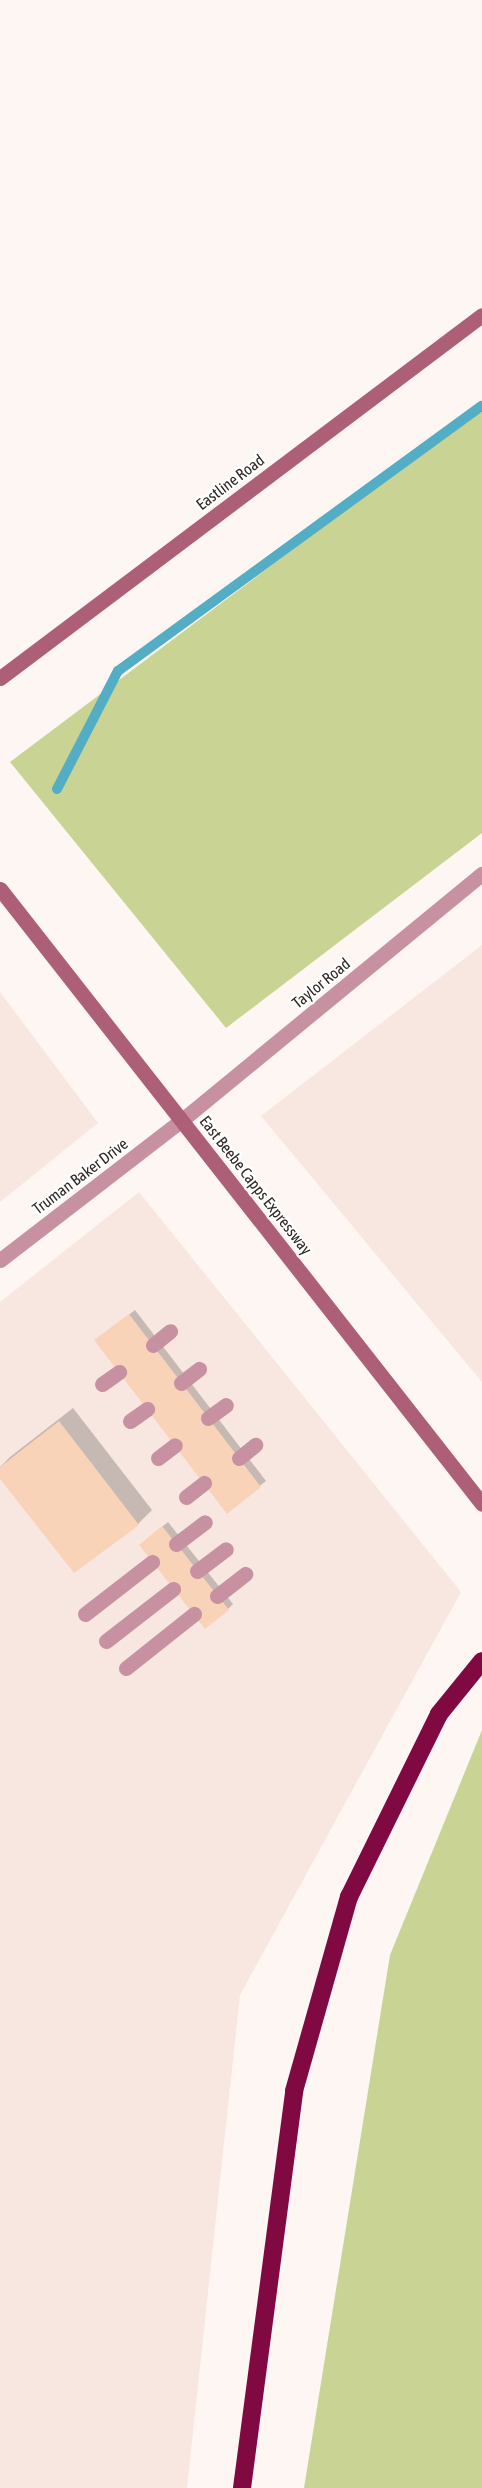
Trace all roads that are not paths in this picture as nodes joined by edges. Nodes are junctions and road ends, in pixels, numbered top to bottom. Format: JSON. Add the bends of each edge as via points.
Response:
{"nodes":[{"id":1,"x":482,"y":315,"type":"edge"},
{"id":2,"x":0,"y":678,"type":"edge"},
{"id":3,"x":482,"y":874,"type":"edge"},
{"id":4,"x":0,"y":889,"type":"edge"},
{"id":5,"x":183,"y":1120,"type":"junction"},
{"id":6,"x":0,"y":1260,"type":"edge"},
{"id":7,"x":170,"y":1331,"type":"dead end"},
{"id":8,"x":153,"y":1345,"type":"dead end"},
{"id":9,"x":199,"y":1369,"type":"dead end"},
{"id":10,"x":119,"y":1372,"type":"dead end"},
{"id":11,"x":181,"y":1383,"type":"dead end"},
{"id":12,"x":102,"y":1384,"type":"dead end"},
{"id":13,"x":226,"y":1405,"type":"dead end"},
{"id":14,"x":147,"y":1409,"type":"dead end"},
{"id":15,"x":208,"y":1418,"type":"dead end"},
{"id":16,"x":130,"y":1421,"type":"dead end"},
{"id":17,"x":175,"y":1445,"type":"dead end"},
{"id":18,"x":255,"y":1445,"type":"dead end"},
{"id":19,"x":158,"y":1458,"type":"dead end"},
{"id":20,"x":239,"y":1458,"type":"dead end"},
{"id":21,"x":204,"y":1483,"type":"dead end"},
{"id":22,"x":186,"y":1497,"type":"dead end"},
{"id":23,"x":482,"y":1504,"type":"edge"},
{"id":24,"x":205,"y":1522,"type":"dead end"},
{"id":25,"x":176,"y":1544,"type":"dead end"},
{"id":26,"x":226,"y":1549,"type":"dead end"},
{"id":27,"x":152,"y":1562,"type":"dead end"},
{"id":28,"x":197,"y":1571,"type":"dead end"},
{"id":29,"x":245,"y":1575,"type":"dead end"},
{"id":30,"x":173,"y":1589,"type":"dead end"},
{"id":31,"x":217,"y":1596,"type":"dead end"},
{"id":32,"x":85,"y":1614,"type":"dead end"},
{"id":33,"x":194,"y":1614,"type":"dead end"},
{"id":34,"x":106,"y":1641,"type":"dead end"},
{"id":35,"x":482,"y":1661,"type":"edge"},
{"id":36,"x":126,"y":1668,"type":"dead end"},
{"id":37,"x":242,"y":2488,"type":"edge"}],
"edges":[{"from":1,"to":2,"type":"main road","name":"Eastline Road"},
{"from":3,"to":5,"type":"street","name":"Taylor Road"},
{"from":4,"to":5,"type":"main road","name":"East Beebe Capps Expressway"},
{"from":5,"to":6,"type":"street","name":"Truman Baker Drive"},
{"from":5,"to":23,"type":"main road","name":"East Beebe Capps Expressway"},
{"from":7,"to":8,"type":"street"},
{"from":9,"to":11,"type":"street"},
{"from":10,"to":12,"type":"street"},
{"from":13,"to":15,"type":"street"},
{"from":14,"to":16,"type":"street"},
{"from":17,"to":19,"type":"street"},
{"from":18,"to":20,"type":"street"},
{"from":21,"to":22,"type":"street"},
{"from":24,"to":25,"type":"street"},
{"from":26,"to":28,"type":"street"},
{"from":27,"to":32,"type":"street"},
{"from":29,"to":31,"type":"street"},
{"from":30,"to":34,"type":"street"},
{"from":33,"to":36,"type":"street"},
{"from":35,"to":37,"type":"highway","via":[[439,1714],[349,1897],[294,2091]]}]}
